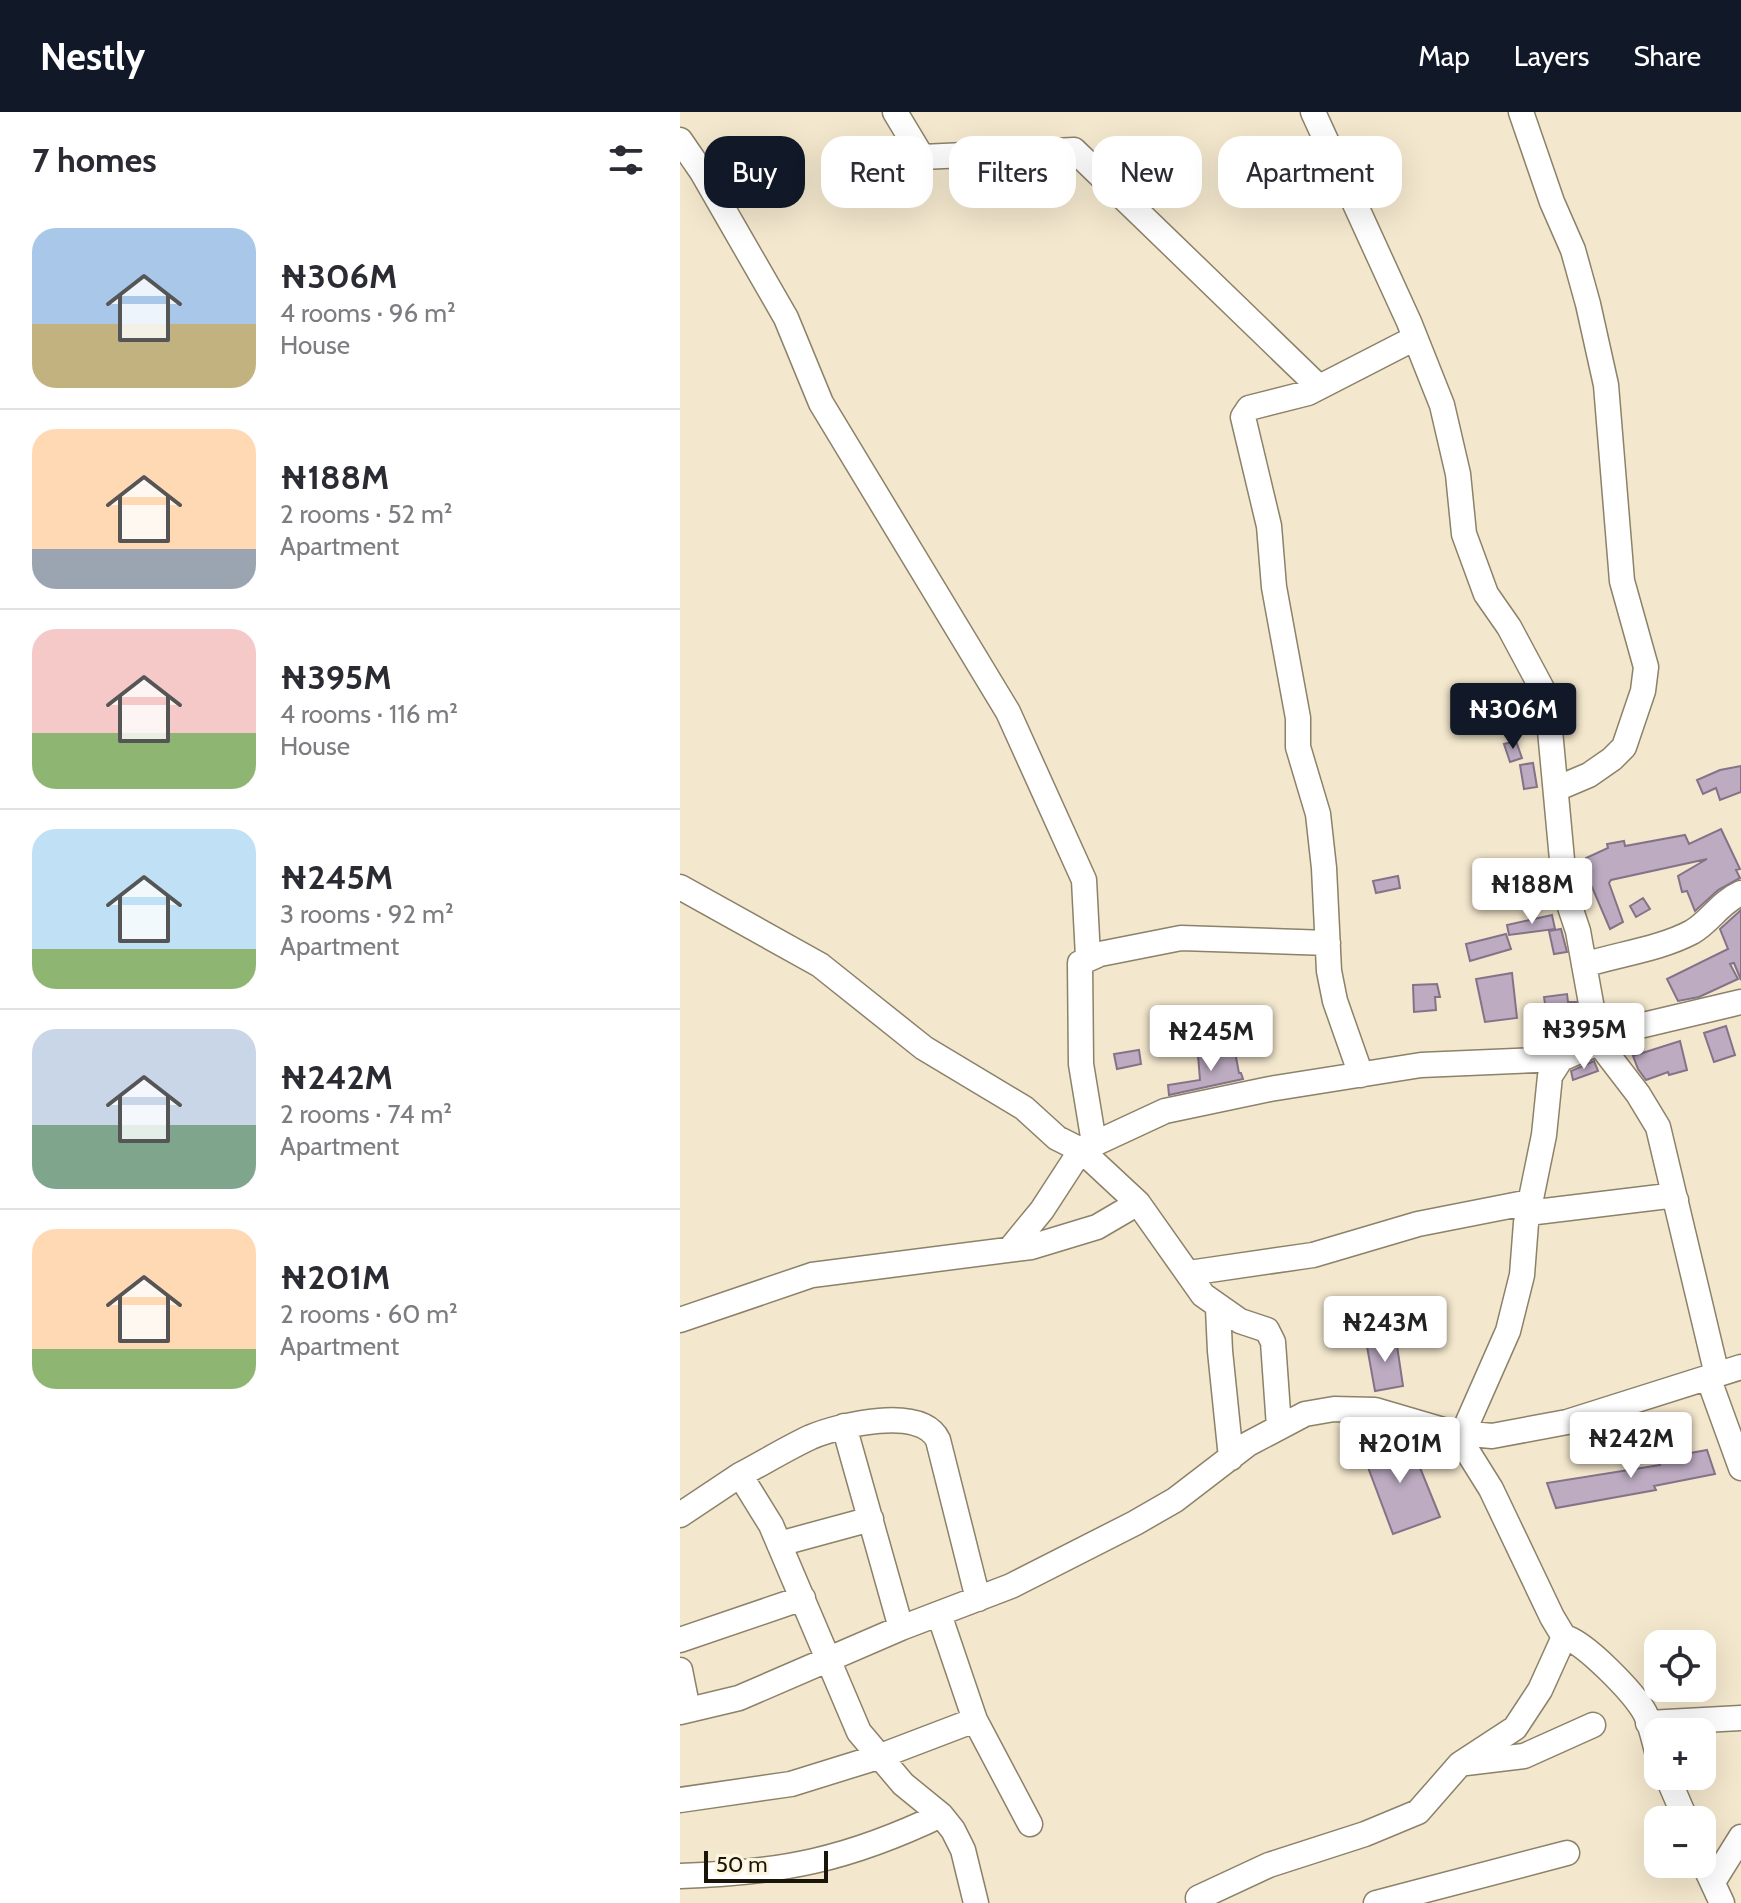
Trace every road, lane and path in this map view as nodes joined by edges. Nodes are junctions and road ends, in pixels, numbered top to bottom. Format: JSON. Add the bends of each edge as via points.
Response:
{"nodes":[{"id":1,"x":895,"y":112,"type":"edge"},
{"id":2,"x":1313,"y":112,"type":"edge"},
{"id":3,"x":1521,"y":112,"type":"edge"},
{"id":4,"x":680,"y":140,"type":"edge"},
{"id":5,"x":1415,"y":338,"type":"junction"},
{"id":6,"x":1319,"y":387,"type":"junction"},
{"id":7,"x":1556,"y":789,"type":"junction"},
{"id":8,"x":680,"y":887,"type":"edge"},
{"id":9,"x":1741,"y":893,"type":"edge"},
{"id":10,"x":1328,"y":943,"type":"junction"},
{"id":11,"x":1088,"y":957,"type":"junction"},
{"id":12,"x":1584,"y":965,"type":"junction"},
{"id":13,"x":1741,"y":1002,"type":"edge"},
{"id":14,"x":1598,"y":1042,"type":"junction"},
{"id":15,"x":1561,"y":1059,"type":"junction"},
{"id":16,"x":1361,"y":1075,"type":"junction"},
{"id":17,"x":1088,"y":1147,"type":"junction"},
{"id":18,"x":1676,"y":1200,"type":"junction"},
{"id":19,"x":1138,"y":1203,"type":"junction"},
{"id":20,"x":1529,"y":1208,"type":"junction"},
{"id":21,"x":1010,"y":1249,"type":"junction"},
{"id":22,"x":1189,"y":1273,"type":"junction"},
{"id":23,"x":1218,"y":1308,"type":"junction"},
{"id":24,"x":680,"y":1320,"type":"edge"},
{"id":25,"x":1741,"y":1367,"type":"edge"},
{"id":26,"x":1712,"y":1376,"type":"junction"},
{"id":27,"x":844,"y":1426,"type":"junction"},
{"id":28,"x":1279,"y":1427,"type":"junction"},
{"id":29,"x":1463,"y":1433,"type":"junction"},
{"id":30,"x":1736,"y":1436,"type":"edge"},
{"id":31,"x":1231,"y":1458,"type":"junction"},
{"id":32,"x":1741,"y":1468,"type":"edge"},
{"id":33,"x":740,"y":1475,"type":"junction"},
{"id":34,"x":680,"y":1515,"type":"edge"},
{"id":35,"x":871,"y":1519,"type":"junction"},
{"id":36,"x":779,"y":1544,"type":"junction"},
{"id":37,"x":803,"y":1598,"type":"junction"},
{"id":38,"x":978,"y":1599,"type":"junction"},
{"id":39,"x":939,"y":1614,"type":"junction"},
{"id":40,"x":901,"y":1628,"type":"junction"},
{"id":41,"x":1564,"y":1637,"type":"junction"},
{"id":42,"x":680,"y":1640,"type":"edge"},
{"id":43,"x":829,"y":1659,"type":"junction"},
{"id":44,"x":680,"y":1670,"type":"edge"},
{"id":45,"x":684,"y":1711,"type":"edge"},
{"id":46,"x":1646,"y":1718,"type":"edge"},
{"id":47,"x":1741,"y":1718,"type":"edge"},
{"id":48,"x":1716,"y":1719,"type":"edge"},
{"id":49,"x":975,"y":1720,"type":"junction"},
{"id":50,"x":1593,"y":1725,"type":"dead end"},
{"id":51,"x":878,"y":1757,"type":"junction"},
{"id":52,"x":1460,"y":1764,"type":"junction"},
{"id":53,"x":680,"y":1800,"type":"edge"},
{"id":54,"x":941,"y":1815,"type":"junction"},
{"id":55,"x":1030,"y":1824,"type":"dead end"},
{"id":56,"x":1741,"y":1837,"type":"edge"},
{"id":57,"x":1567,"y":1853,"type":"dead end"},
{"id":58,"x":680,"y":1876,"type":"edge"},
{"id":59,"x":1712,"y":1882,"type":"edge"},
{"id":60,"x":976,"y":1903,"type":"edge"},
{"id":61,"x":1199,"y":1903,"type":"edge"},
{"id":62,"x":1376,"y":1903,"type":"edge"}],
"edges":[{"from":1,"to":6,"type":"street","via":[[922,157],[1074,150]]},
{"from":2,"to":5,"type":"street"},
{"from":3,"to":7,"type":"street","via":[[1588,304],[1606,385],[1622,581],[1646,667],[1624,747],[1589,775]]},
{"from":4,"to":11,"type":"street","via":[[786,318],[821,403],[1008,712],[1084,880]]},
{"from":5,"to":6,"type":"street"},
{"from":5,"to":7,"type":"street","via":[[1449,426],[1464,534],[1486,594],[1547,698]]},
{"from":6,"to":10,"type":"street","via":[[1249,408],[1243,417],[1269,526],[1298,747],[1318,814]]},
{"from":7,"to":12,"type":"street","via":[[1565,892]]},
{"from":8,"to":17,"type":"street","via":[[820,965],[924,1048],[1024,1108],[1057,1138]]},
{"from":9,"to":12,"type":"street","via":[[1678,939]]},
{"from":10,"to":11,"type":"street","via":[[1181,938]]},
{"from":10,"to":16,"type":"street","via":[[1335,1001]]},
{"from":11,"to":17,"type":"street","via":[[1079,972]]},
{"from":12,"to":14,"type":"street"},
{"from":13,"to":14,"type":"street","via":[[1635,1027]]},
{"from":14,"to":15,"type":"street"},
{"from":14,"to":18,"type":"street","via":[[1658,1127]]},
{"from":15,"to":16,"type":"street","via":[[1421,1065]]},
{"from":15,"to":20,"type":"street","via":[[1550,1076]]},
{"from":16,"to":17,"type":"street","via":[[1165,1111]]},
{"from":17,"to":19,"type":"street"},
{"from":17,"to":21,"type":"street"},
{"from":18,"to":20,"type":"street","via":[[1668,1196]]},
{"from":18,"to":26,"type":"street"},
{"from":19,"to":21,"type":"street","via":[[1097,1227]]},
{"from":19,"to":22,"type":"street"},
{"from":20,"to":22,"type":"street","via":[[1418,1224],[1313,1255]]},
{"from":20,"to":29,"type":"street","via":[[1522,1275],[1508,1331]]},
{"from":21,"to":24,"type":"street","via":[[812,1275]]},
{"from":22,"to":23,"type":"street"},
{"from":23,"to":28,"type":"street","via":[[1267,1330],[1273,1342]]},
{"from":23,"to":31,"type":"street"},
{"from":25,"to":26,"type":"street"},
{"from":26,"to":29,"type":"street","via":[[1567,1422],[1492,1436]]},
{"from":26,"to":30,"type":"street"},
{"from":27,"to":33,"type":"street","via":[[811,1437]]},
{"from":27,"to":35,"type":"street"},
{"from":27,"to":38,"type":"street","via":[[889,1420],[933,1430]]},
{"from":28,"to":29,"type":"street","via":[[1305,1414],[1375,1410]]},
{"from":28,"to":31,"type":"street"},
{"from":29,"to":41,"type":"street","via":[[1466,1449]]},
{"from":30,"to":32,"type":"street"},
{"from":31,"to":38,"type":"street","via":[[1135,1523]]},
{"from":33,"to":34,"type":"street"},
{"from":33,"to":36,"type":"street"},
{"from":35,"to":36,"type":"street"},
{"from":35,"to":40,"type":"street"},
{"from":36,"to":37,"type":"street"},
{"from":37,"to":42,"type":"street"},
{"from":37,"to":43,"type":"street"},
{"from":38,"to":39,"type":"street"},
{"from":39,"to":40,"type":"street"},
{"from":39,"to":49,"type":"street"},
{"from":40,"to":43,"type":"street"},
{"from":41,"to":46,"type":"street","via":[[1585,1648],[1617,1679]]},
{"from":41,"to":52,"type":"street","via":[[1515,1728]]},
{"from":43,"to":45,"type":"street","via":[[739,1698]]},
{"from":43,"to":51,"type":"street","via":[[859,1732]]},
{"from":44,"to":45,"type":"street"},
{"from":47,"to":48,"type":"street"},
{"from":49,"to":51,"type":"street"},
{"from":49,"to":55,"type":"street"},
{"from":50,"to":52,"type":"street","via":[[1524,1756]]},
{"from":51,"to":53,"type":"street","via":[[791,1784]]},
{"from":51,"to":54,"type":"street"},
{"from":52,"to":61,"type":"street","via":[[1418,1812],[1269,1865],[1198,1898]]},
{"from":54,"to":58,"type":"street","via":[[832,1859],[737,1874]]},
{"from":54,"to":60,"type":"street","via":[[963,1850]]},
{"from":56,"to":59,"type":"street"},
{"from":57,"to":62,"type":"street"}]}
